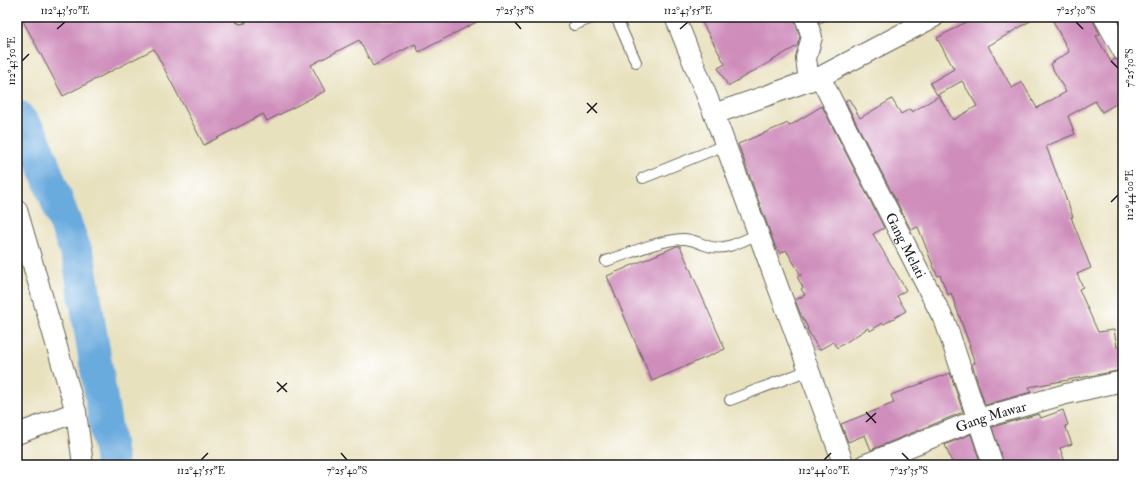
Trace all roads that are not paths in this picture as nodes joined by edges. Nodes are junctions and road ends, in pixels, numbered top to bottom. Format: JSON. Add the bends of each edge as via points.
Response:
{"nodes":[{"id":1,"x":594,"y":17,"type":"edge"},
{"id":2,"x":616,"y":17,"type":"edge"},
{"id":3,"x":675,"y":17,"type":"edge"},
{"id":4,"x":805,"y":17,"type":"edge"},
{"id":5,"x":934,"y":17,"type":"edge"},
{"id":6,"x":1104,"y":17,"type":"edge"},
{"id":7,"x":574,"y":25,"type":"dead end"},
{"id":8,"x":1123,"y":51,"type":"edge"},
{"id":9,"x":636,"y":62,"type":"dead end"},
{"id":10,"x":815,"y":79,"type":"junction"},
{"id":11,"x":714,"y":114,"type":"junction"},
{"id":12,"x":725,"y":145,"type":"junction"},
{"id":13,"x":643,"y":178,"type":"dead end"},
{"id":14,"x":17,"y":210,"type":"edge"},
{"id":15,"x":758,"y":234,"type":"junction"},
{"id":16,"x":606,"y":261,"type":"dead end"},
{"id":17,"x":809,"y":370,"type":"junction"},
{"id":18,"x":1123,"y":381,"type":"edge"},
{"id":19,"x":730,"y":400,"type":"dead end"},
{"id":20,"x":76,"y":412,"type":"junction"},
{"id":21,"x":978,"y":420,"type":"junction"},
{"id":22,"x":17,"y":434,"type":"edge"},
{"id":23,"x":83,"y":465,"type":"edge"},
{"id":24,"x":844,"y":465,"type":"edge"},
{"id":25,"x":864,"y":465,"type":"edge"},
{"id":26,"x":994,"y":465,"type":"edge"}],
"edges":[{"from":1,"to":7,"type":"lane"},
{"from":2,"to":9,"type":"lane"},
{"from":3,"to":11,"type":"street"},
{"from":4,"to":10,"type":"street","name":"Gang Melati","via":[[812,36],[806,58]]},
{"from":5,"to":10,"type":"street"},
{"from":6,"to":8,"type":"street"},
{"from":10,"to":11,"type":"street"},
{"from":10,"to":21,"type":"street","name":"Gang Melati","via":[[946,324]]},
{"from":11,"to":12,"type":"street"},
{"from":12,"to":13,"type":"lane"},
{"from":12,"to":15,"type":"street"},
{"from":14,"to":20,"type":"street"},
{"from":15,"to":16,"type":"lane","via":[[722,248],[710,247],[684,238],[664,241]]},
{"from":15,"to":17,"type":"street"},
{"from":17,"to":19,"type":"lane"},
{"from":17,"to":24,"type":"street"},
{"from":18,"to":21,"type":"street","name":"Gang Mawar","via":[[1066,394]]},
{"from":20,"to":22,"type":"street"},
{"from":20,"to":23,"type":"street"},
{"from":21,"to":25,"type":"street","name":"Gang Mawar"},
{"from":21,"to":26,"type":"street","name":"Gang Melati"}]}
